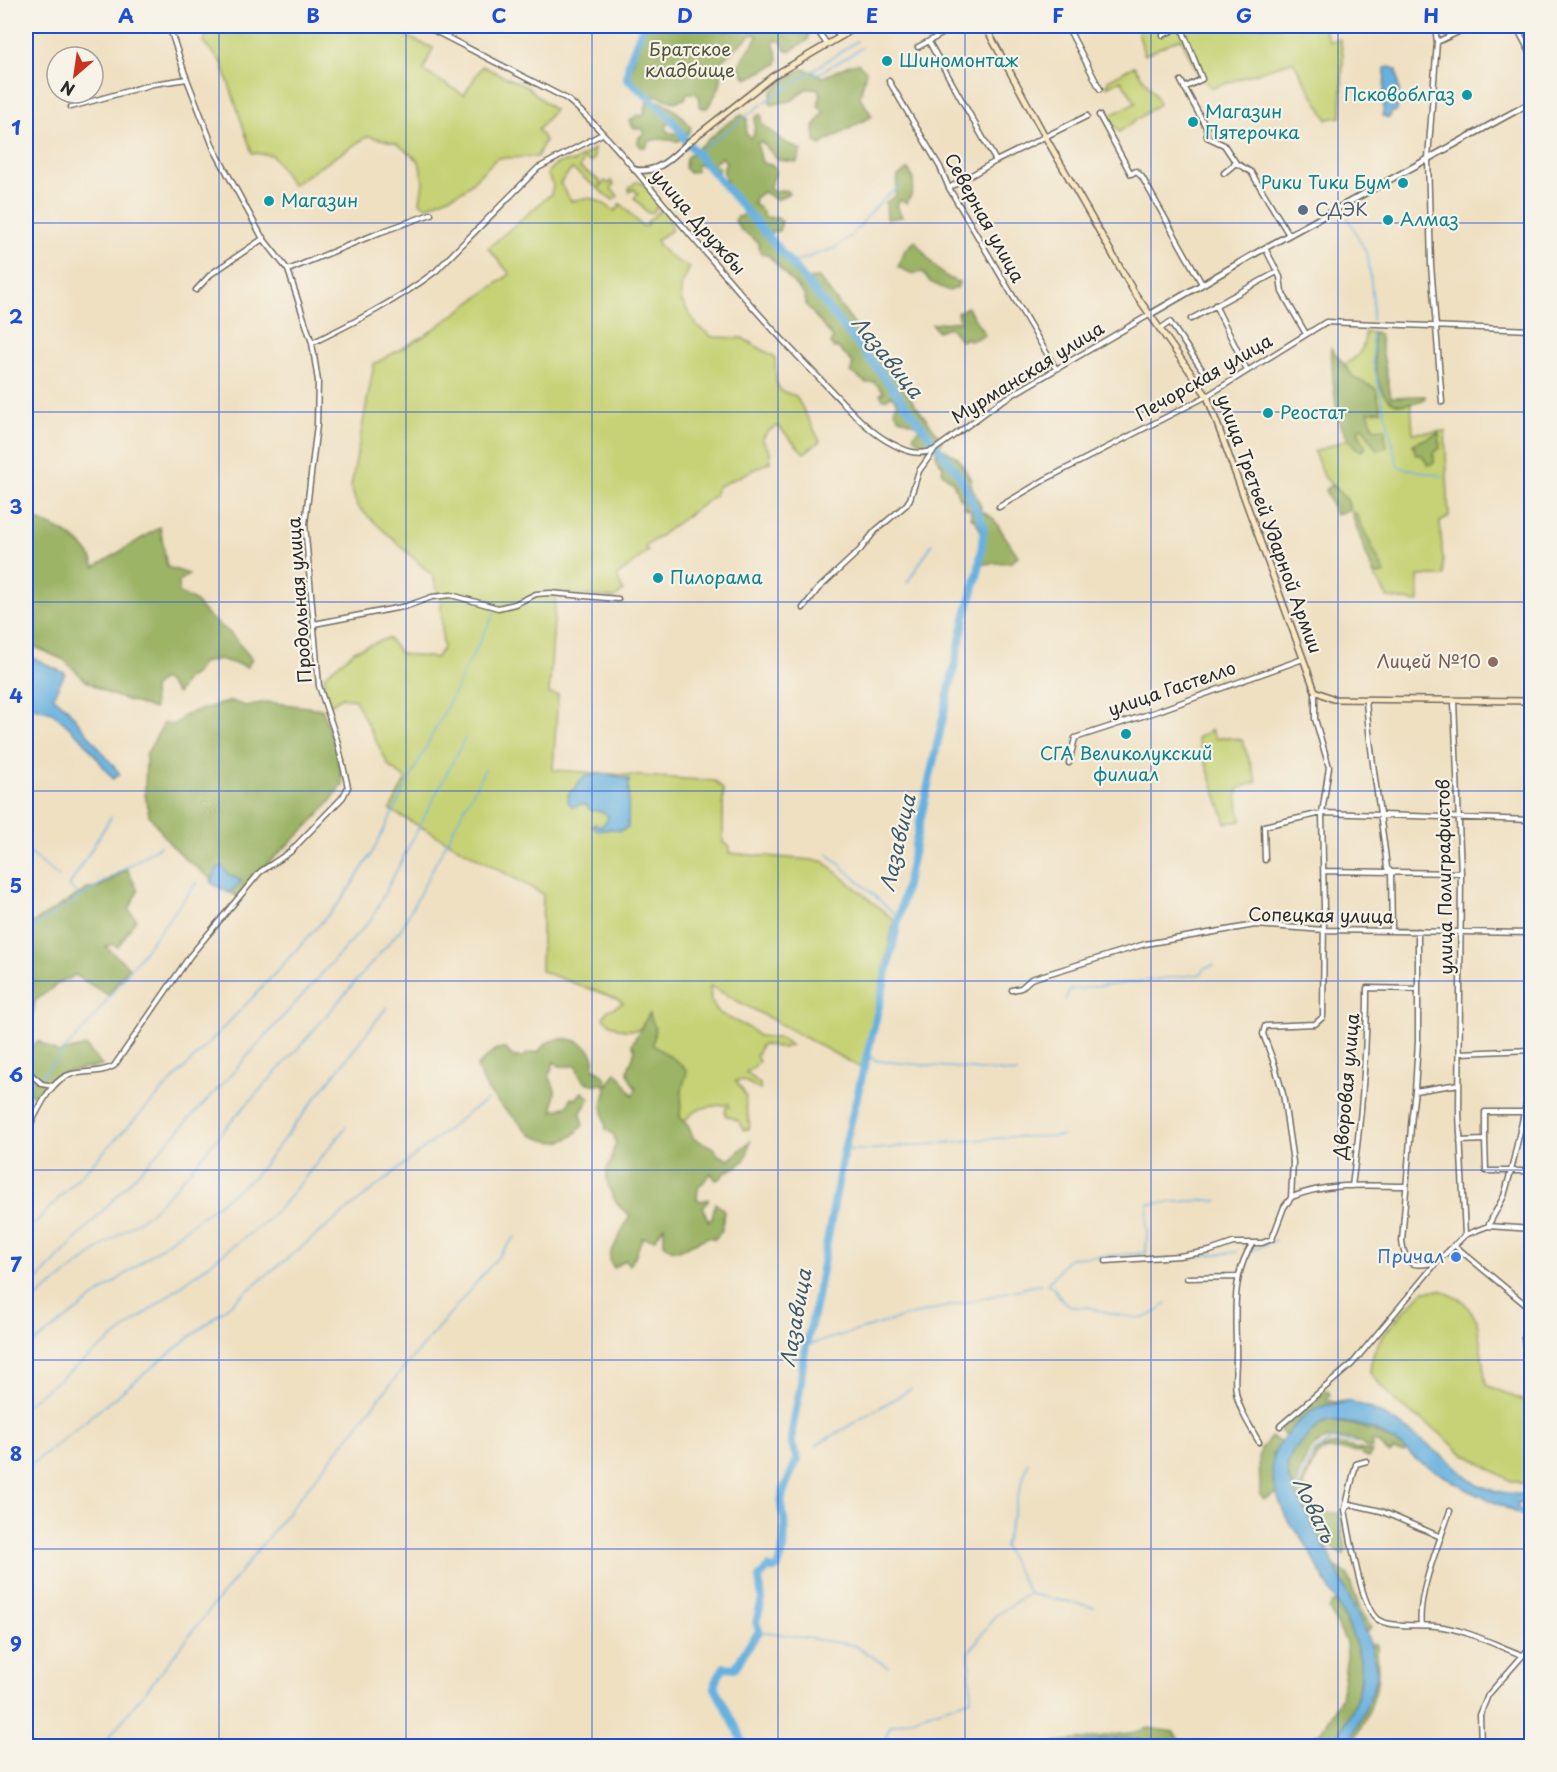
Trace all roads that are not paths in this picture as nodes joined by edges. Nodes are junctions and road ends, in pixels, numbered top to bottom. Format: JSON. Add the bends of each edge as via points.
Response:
{"nodes":[{"id":1,"x":169,"y":26,"type":"edge"},
{"id":2,"x":425,"y":26,"type":"edge"},
{"id":3,"x":814,"y":26,"type":"edge"},
{"id":4,"x":832,"y":26,"type":"edge"},
{"id":5,"x":859,"y":26,"type":"edge"},
{"id":6,"x":957,"y":26,"type":"edge"},
{"id":7,"x":985,"y":26,"type":"edge"},
{"id":8,"x":1066,"y":26,"type":"edge"},
{"id":9,"x":1435,"y":26,"type":"edge"},
{"id":10,"x":1471,"y":26,"type":"edge"},
{"id":11,"x":1516,"y":26,"type":"edge"},
{"id":12,"x":1163,"y":35,"type":"dead end"},
{"id":13,"x":840,"y":37,"type":"junction"},
{"id":14,"x":929,"y":42,"type":"junction"},
{"id":15,"x":1437,"y":42,"type":"junction"},
{"id":16,"x":827,"y":44,"type":"junction"},
{"id":17,"x":918,"y":47,"type":"dead end"},
{"id":18,"x":1532,"y":56,"type":"edge"},
{"id":19,"x":187,"y":79,"type":"junction"},
{"id":20,"x":889,"y":81,"type":"dead end"},
{"id":21,"x":1180,"y":81,"type":"dead end"},
{"id":22,"x":1184,"y":88,"type":"junction"},
{"id":23,"x":1100,"y":89,"type":"dead end"},
{"id":24,"x":1532,"y":102,"type":"edge"},
{"id":25,"x":71,"y":107,"type":"dead end"},
{"id":26,"x":1099,"y":115,"type":"dead end"},
{"id":27,"x":1087,"y":116,"type":"dead end"},
{"id":28,"x":602,"y":134,"type":"junction"},
{"id":29,"x":1046,"y":138,"type":"junction"},
{"id":30,"x":690,"y":141,"type":"joint"},
{"id":31,"x":1428,"y":158,"type":"junction"},
{"id":32,"x":996,"y":161,"type":"junction"},
{"id":33,"x":1236,"y":163,"type":"junction"},
{"id":34,"x":635,"y":170,"type":"junction"},
{"id":35,"x":1224,"y":173,"type":"dead end"},
{"id":36,"x":949,"y":188,"type":"junction"},
{"id":37,"x":431,"y":214,"type":"dead end"},
{"id":38,"x":1288,"y":235,"type":"junction"},
{"id":39,"x":264,"y":238,"type":"junction"},
{"id":40,"x":1265,"y":248,"type":"junction"},
{"id":41,"x":288,"y":270,"type":"junction"},
{"id":42,"x":1277,"y":272,"type":"junction"},
{"id":43,"x":1202,"y":284,"type":"junction"},
{"id":44,"x":196,"y":290,"type":"dead end"},
{"id":45,"x":1215,"y":305,"type":"junction"},
{"id":46,"x":1149,"y":315,"type":"junction"},
{"id":47,"x":1191,"y":319,"type":"dead end"},
{"id":48,"x":1436,"y":327,"type":"junction"},
{"id":49,"x":1160,"y":329,"type":"junction"},
{"id":50,"x":1532,"y":330,"type":"edge"},
{"id":51,"x":1306,"y":334,"type":"junction"},
{"id":52,"x":312,"y":343,"type":"junction"},
{"id":53,"x":1056,"y":369,"type":"junction"},
{"id":54,"x":1247,"y":370,"type":"junction"},
{"id":55,"x":1196,"y":381,"type":"junction"},
{"id":56,"x":1207,"y":396,"type":"junction"},
{"id":57,"x":1442,"y":402,"type":"dead end"},
{"id":58,"x":934,"y":450,"type":"junction"},
{"id":59,"x":999,"y":507,"type":"dead end"},
{"id":60,"x":618,"y":599,"type":"dead end"},
{"id":61,"x":803,"y":608,"type":"dead end"},
{"id":62,"x":314,"y":624,"type":"junction"},
{"id":63,"x":1303,"y":659,"type":"junction"},
{"id":64,"x":1316,"y":691,"type":"junction"},
{"id":65,"x":1366,"y":700,"type":"junction"},
{"id":66,"x":1454,"y":701,"type":"junction"},
{"id":67,"x":1532,"y":701,"type":"edge"},
{"id":68,"x":1069,"y":763,"type":"dead end"},
{"id":69,"x":1322,"y":813,"type":"junction"},
{"id":70,"x":1381,"y":813,"type":"junction"},
{"id":71,"x":1460,"y":817,"type":"junction"},
{"id":72,"x":1532,"y":820,"type":"edge"},
{"id":73,"x":1265,"y":860,"type":"dead end"},
{"id":74,"x":1324,"y":872,"type":"junction"},
{"id":75,"x":1391,"y":872,"type":"junction"},
{"id":76,"x":1461,"y":873,"type":"junction"},
{"id":77,"x":1324,"y":930,"type":"junction"},
{"id":78,"x":1392,"y":931,"type":"junction"},
{"id":79,"x":1418,"y":931,"type":"junction"},
{"id":80,"x":1461,"y":932,"type":"junction"},
{"id":81,"x":1531,"y":933,"type":"edge"},
{"id":82,"x":1418,"y":989,"type":"junction"},
{"id":83,"x":1012,"y":990,"type":"dead end"},
{"id":84,"x":1531,"y":1051,"type":"edge"},
{"id":85,"x":1460,"y":1053,"type":"junction"},
{"id":86,"x":1532,"y":1063,"type":"edge"},
{"id":87,"x":26,"y":1070,"type":"edge"},
{"id":88,"x":1459,"y":1084,"type":"junction"},
{"id":89,"x":53,"y":1086,"type":"junction"},
{"id":90,"x":1415,"y":1090,"type":"junction"},
{"id":91,"x":1525,"y":1112,"type":"junction"},
{"id":92,"x":1532,"y":1112,"type":"edge"},
{"id":93,"x":26,"y":1132,"type":"edge"},
{"id":94,"x":1485,"y":1140,"type":"junction"},
{"id":95,"x":1460,"y":1141,"type":"junction"},
{"id":96,"x":1511,"y":1171,"type":"junction"},
{"id":97,"x":1532,"y":1171,"type":"edge"},
{"id":98,"x":1352,"y":1186,"type":"junction"},
{"id":99,"x":1406,"y":1186,"type":"junction"},
{"id":100,"x":1291,"y":1198,"type":"junction"},
{"id":101,"x":1488,"y":1226,"type":"junction"},
{"id":102,"x":1532,"y":1229,"type":"edge"},
{"id":103,"x":1467,"y":1234,"type":"junction"},
{"id":104,"x":1252,"y":1243,"type":"junction"},
{"id":105,"x":1454,"y":1245,"type":"junction"},
{"id":106,"x":1106,"y":1260,"type":"dead end"},
{"id":107,"x":1437,"y":1262,"type":"junction"},
{"id":108,"x":1237,"y":1277,"type":"junction"},
{"id":109,"x":1187,"y":1278,"type":"dead end"},
{"id":110,"x":1532,"y":1310,"type":"edge"},
{"id":111,"x":1532,"y":1335,"type":"edge"},
{"id":112,"x":1529,"y":1367,"type":"dead end"},
{"id":113,"x":1280,"y":1426,"type":"dead end"},
{"id":114,"x":1259,"y":1442,"type":"dead end"},
{"id":115,"x":1367,"y":1461,"type":"dead end"},
{"id":116,"x":1345,"y":1510,"type":"junction"},
{"id":117,"x":1450,"y":1511,"type":"dead end"},
{"id":118,"x":1441,"y":1537,"type":"junction"},
{"id":119,"x":1421,"y":1625,"type":"junction"},
{"id":120,"x":1532,"y":1645,"type":"edge"},
{"id":121,"x":1522,"y":1655,"type":"junction"},
{"id":122,"x":1481,"y":1746,"type":"edge"}],
"edges":[{"from":1,"to":19,"type":"street","name":"Продольная улица"},
{"from":2,"to":28,"type":"street","name":"улица Дружбы","via":[[567,99]]},
{"from":3,"to":16,"type":"street"},
{"from":4,"to":13,"type":"street"},
{"from":5,"to":13,"type":"main road"},
{"from":6,"to":14,"type":"street"},
{"from":7,"to":29,"type":"main road","name":"улица Третьей Ударной Армии"},
{"from":8,"to":23,"type":"street"},
{"from":9,"to":15,"type":"street"},
{"from":10,"to":15,"type":"street"},
{"from":11,"to":18,"type":"street"},
{"from":12,"to":22,"type":"street","via":[[1181,26],[1202,79]]},
{"from":13,"to":16,"type":"main road"},
{"from":14,"to":17,"type":"street"},
{"from":14,"to":32,"type":"street"},
{"from":15,"to":31,"type":"street"},
{"from":16,"to":30,"type":"main road","via":[[773,76]]},
{"from":19,"to":25,"type":"street","via":[[153,84]]},
{"from":19,"to":39,"type":"street","name":"Продольная улица","via":[[214,148]]},
{"from":20,"to":36,"type":"street","name":"Северная улица"},
{"from":21,"to":22,"type":"street"},
{"from":22,"to":33,"type":"street","via":[[1208,137],[1224,145]]},
{"from":24,"to":31,"type":"street","name":"Мурманская улица"},
{"from":26,"to":43,"type":"street","via":[[1131,174],[1136,171],[1142,177]]},
{"from":27,"to":29,"type":"street"},
{"from":28,"to":34,"type":"street","name":"улица Дружбы"},
{"from":28,"to":52,"type":"street","via":[[538,168],[421,283]]},
{"from":29,"to":32,"type":"street"},
{"from":29,"to":46,"type":"main road","name":"улица Третьей Ударной Армии"},
{"from":30,"to":34,"type":"street","via":[[656,169]]},
{"from":31,"to":38,"type":"street","name":"Мурманская улица"},
{"from":31,"to":48,"type":"street"},
{"from":32,"to":36,"type":"street"},
{"from":33,"to":35,"type":"street"},
{"from":33,"to":38,"type":"street","via":[[1251,172]]},
{"from":34,"to":58,"type":"street","name":"улица Дружбы","via":[[794,353],[870,428],[912,453]]},
{"from":36,"to":53,"type":"street","name":"Северная улица"},
{"from":37,"to":41,"type":"street"},
{"from":38,"to":40,"type":"street","name":"Мурманская улица"},
{"from":39,"to":41,"type":"street","name":"Продольная улица"},
{"from":39,"to":44,"type":"street","via":[[211,274]]},
{"from":40,"to":42,"type":"street"},
{"from":40,"to":43,"type":"street","name":"Мурманская улица"},
{"from":41,"to":52,"type":"street","name":"Продольная улица"},
{"from":42,"to":45,"type":"street"},
{"from":42,"to":51,"type":"street","via":[[1282,292]]},
{"from":43,"to":46,"type":"street","name":"Мурманская улица"},
{"from":45,"to":47,"type":"street"},
{"from":45,"to":54,"type":"street"},
{"from":46,"to":49,"type":"main road","name":"улица Третьей Ударной Армии"},
{"from":46,"to":53,"type":"street","name":"Мурманская улица"},
{"from":48,"to":50,"type":"street","name":"Печорская улица"},
{"from":48,"to":51,"type":"street","name":"Печорская улица","via":[[1326,322]]},
{"from":48,"to":57,"type":"street"},
{"from":49,"to":55,"type":"main road","name":"улица Третьей Ударной Армии"},
{"from":49,"to":55,"type":"street","via":[[1170,322],[1205,374]]},
{"from":51,"to":54,"type":"street","name":"Печорская улица"},
{"from":52,"to":62,"type":"street","name":"Продольная улица","via":[[318,381],[317,425],[305,524]]},
{"from":53,"to":58,"type":"street","name":"Мурманская улица","via":[[1000,402]]},
{"from":54,"to":56,"type":"street","name":"Печорская улица"},
{"from":55,"to":56,"type":"main road","name":"улица Третьей Ударной Армии"},
{"from":56,"to":59,"type":"street","name":"Печорская улица"},
{"from":56,"to":63,"type":"main road","name":"улица Третьей Ударной Армии"},
{"from":58,"to":61,"type":"street","name":"Мурманская улица","via":[[919,471],[906,506],[875,531]]},
{"from":60,"to":62,"type":"street","via":[[536,594],[498,608],[451,595]]},
{"from":62,"to":89,"type":"street","name":"Продольная улица","via":[[319,686],[348,787],[344,797],[290,852],[260,872],[190,956],[114,1066],[71,1074]]},
{"from":63,"to":64,"type":"main road","name":"улица Третьей Ударной Армии"},
{"from":63,"to":68,"type":"street","name":"улица Гастелло","via":[[1075,738]]},
{"from":64,"to":65,"type":"main road","via":[[1333,699]]},
{"from":64,"to":69,"type":"street","name":"улица Третьей Ударной Армии","via":[[1315,719],[1329,767]]},
{"from":65,"to":66,"type":"main road"},
{"from":65,"to":70,"type":"street","via":[[1370,753]]},
{"from":66,"to":67,"type":"main road"},
{"from":66,"to":71,"type":"street","name":"улица Полиграфистов"},
{"from":69,"to":70,"type":"street"},
{"from":69,"to":73,"type":"street","via":[[1264,826]]},
{"from":69,"to":74,"type":"street","name":"улица Третьей Ударной Армии"},
{"from":70,"to":71,"type":"street"},
{"from":70,"to":75,"type":"street"},
{"from":71,"to":72,"type":"street"},
{"from":71,"to":76,"type":"street","name":"улица Полиграфистов"},
{"from":74,"to":75,"type":"street"},
{"from":74,"to":77,"type":"street","name":"улица Третьей Ударной Армии"},
{"from":75,"to":76,"type":"street"},
{"from":75,"to":78,"type":"street"},
{"from":76,"to":80,"type":"street","name":"улица Полиграфистов"},
{"from":77,"to":78,"type":"street","name":"Сопецкая улица"},
{"from":77,"to":83,"type":"street","name":"Сопецкая улица","via":[[1255,925],[1145,944],[1031,979],[1022,988]]},
{"from":77,"to":100,"type":"street","name":"улица Третьей Ударной Армии","via":[[1323,1017],[1315,1024],[1265,1026],[1263,1034],[1289,1125]]},
{"from":78,"to":79,"type":"street","name":"Сопецкая улица"},
{"from":79,"to":80,"type":"street","name":"Сопецкая улица"},
{"from":79,"to":82,"type":"street"},
{"from":80,"to":81,"type":"street","name":"Сопецкая улица"},
{"from":80,"to":85,"type":"street","name":"улица Полиграфистов"},
{"from":81,"to":84,"type":"street"},
{"from":82,"to":90,"type":"street"},
{"from":82,"to":98,"type":"street","name":"Дворовая улица","via":[[1368,988]]},
{"from":84,"to":85,"type":"street"},
{"from":85,"to":88,"type":"street","name":"улица Полиграфистов"},
{"from":86,"to":91,"type":"street"},
{"from":87,"to":89,"type":"street","via":[[42,1084]]},
{"from":88,"to":90,"type":"street"},
{"from":88,"to":95,"type":"street"},
{"from":89,"to":93,"type":"street"},
{"from":90,"to":99,"type":"street"},
{"from":91,"to":92,"type":"street"},
{"from":91,"to":94,"type":"street","via":[[1485,1112]]},
{"from":91,"to":96,"type":"street"},
{"from":94,"to":95,"type":"street"},
{"from":94,"to":96,"type":"street","via":[[1486,1171]]},
{"from":95,"to":103,"type":"street"},
{"from":96,"to":97,"type":"street"},
{"from":96,"to":101,"type":"street","via":[[1504,1196]]},
{"from":98,"to":99,"type":"street"},
{"from":98,"to":100,"type":"street","via":[[1308,1190]]},
{"from":99,"to":107,"type":"street","via":[[1404,1256],[1420,1266]]},
{"from":100,"to":104,"type":"street","via":[[1272,1239]]},
{"from":101,"to":102,"type":"street"},
{"from":101,"to":103,"type":"street"},
{"from":103,"to":105,"type":"street"},
{"from":104,"to":106,"type":"street","via":[[1179,1256]]},
{"from":104,"to":108,"type":"street"},
{"from":105,"to":107,"type":"street"},
{"from":105,"to":110,"type":"street"},
{"from":107,"to":113,"type":"street","via":[[1352,1364]]},
{"from":108,"to":109,"type":"street"},
{"from":108,"to":114,"type":"street","via":[[1236,1393]]},
{"from":111,"to":112,"type":"street","via":[[1524,1338]]},
{"from":115,"to":116,"type":"street","via":[[1356,1464]]},
{"from":116,"to":118,"type":"street","via":[[1350,1504],[1381,1511]]},
{"from":116,"to":119,"type":"street","via":[[1359,1580],[1371,1612],[1378,1620],[1389,1623]]},
{"from":117,"to":118,"type":"street"},
{"from":118,"to":119,"type":"street","via":[[1423,1597]]},
{"from":119,"to":121,"type":"street","via":[[1455,1630]]},
{"from":120,"to":121,"type":"street"},
{"from":121,"to":122,"type":"street","via":[[1488,1695],[1480,1715]]}]}
